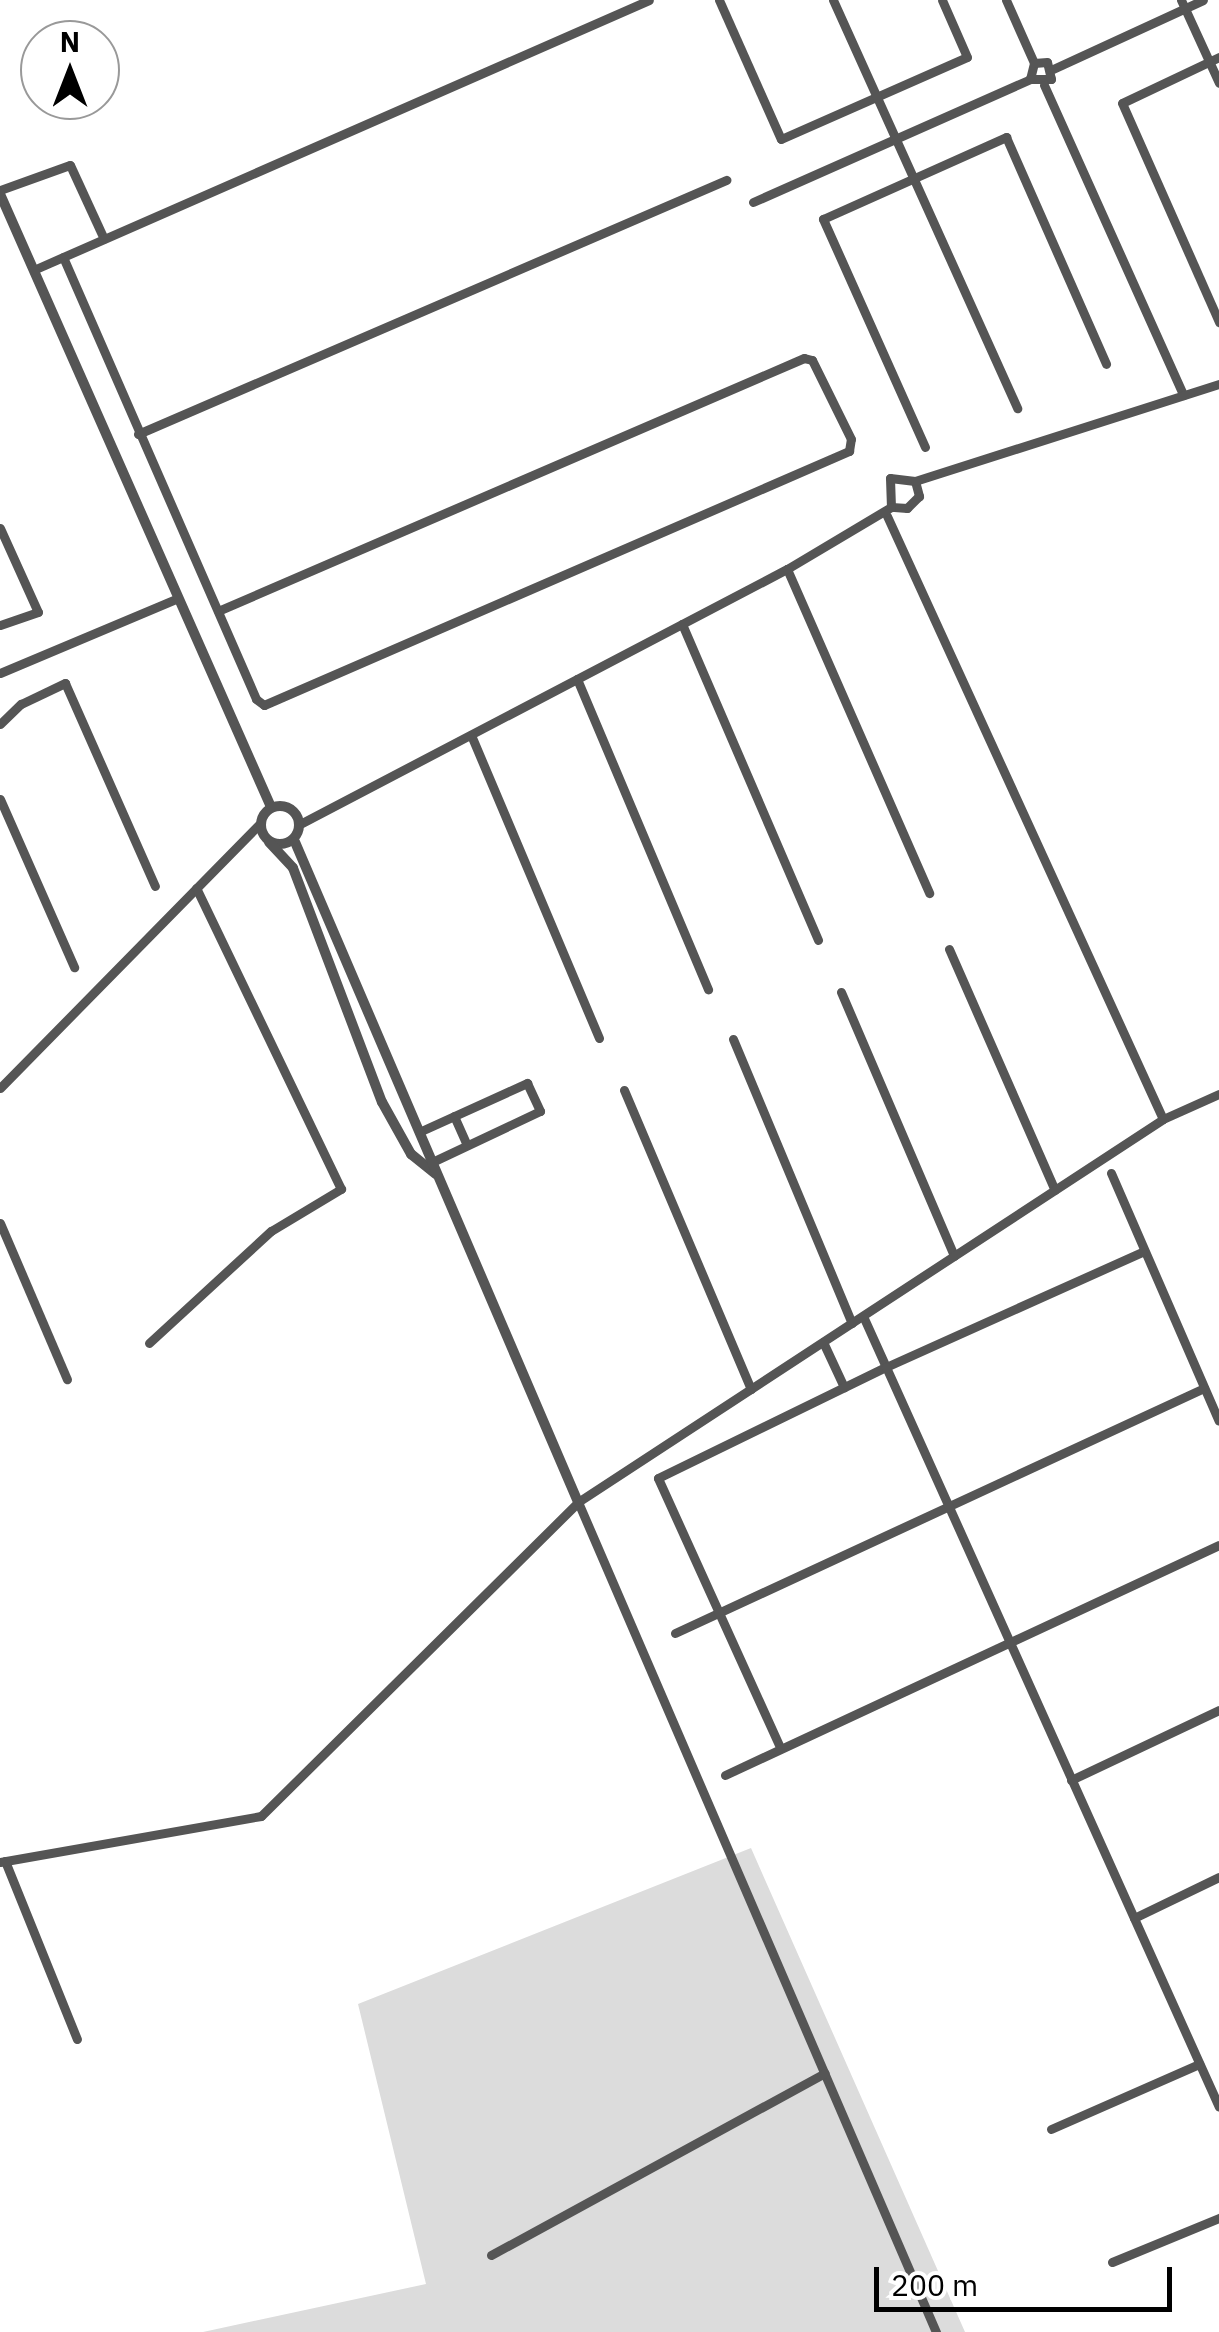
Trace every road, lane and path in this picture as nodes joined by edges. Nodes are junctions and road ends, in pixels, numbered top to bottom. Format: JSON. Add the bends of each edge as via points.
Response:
{"nodes":[{"id":1,"x":649,"y":0,"type":"edge"},
{"id":2,"x":719,"y":0,"type":"edge"},
{"id":3,"x":833,"y":0,"type":"edge"},
{"id":4,"x":942,"y":0,"type":"edge"},
{"id":5,"x":1006,"y":0,"type":"edge"},
{"id":6,"x":1203,"y":0,"type":"edge"},
{"id":7,"x":1183,"y":4,"type":"edge"},
{"id":8,"x":1214,"y":59,"type":"edge"},
{"id":9,"x":1034,"y":64,"type":"junction"},
{"id":10,"x":1053,"y":69,"type":"junction"},
{"id":11,"x":1030,"y":79,"type":"junction"},
{"id":12,"x":1219,"y":82,"type":"edge"},
{"id":13,"x":1044,"y":84,"type":"junction"},
{"id":14,"x":877,"y":97,"type":"junction"},
{"id":15,"x":896,"y":139,"type":"junction"},
{"id":16,"x":914,"y":178,"type":"junction"},
{"id":17,"x":726,"y":180,"type":"dead end"},
{"id":18,"x":0,"y":192,"type":"edge"},
{"id":19,"x":754,"y":202,"type":"dead end"},
{"id":20,"x":104,"y":239,"type":"junction"},
{"id":21,"x":63,"y":257,"type":"junction"},
{"id":22,"x":38,"y":268,"type":"junction"},
{"id":23,"x":1219,"y":322,"type":"edge"},
{"id":24,"x":1106,"y":364,"type":"dead end"},
{"id":25,"x":1219,"y":384,"type":"edge"},
{"id":26,"x":1184,"y":395,"type":"junction"},
{"id":27,"x":1017,"y":408,"type":"dead end"},
{"id":28,"x":138,"y":434,"type":"junction"},
{"id":29,"x":924,"y":446,"type":"dead end"},
{"id":30,"x":915,"y":482,"type":"junction"},
{"id":31,"x":889,"y":511,"type":"junction"},
{"id":32,"x":0,"y":528,"type":"edge"},
{"id":33,"x":788,"y":570,"type":"junction"},
{"id":34,"x":178,"y":598,"type":"junction"},
{"id":35,"x":218,"y":611,"type":"junction"},
{"id":36,"x":682,"y":624,"type":"junction"},
{"id":37,"x":0,"y":626,"type":"edge"},
{"id":38,"x":0,"y":674,"type":"edge"},
{"id":39,"x":577,"y":680,"type":"junction"},
{"id":40,"x":0,"y":724,"type":"edge"},
{"id":41,"x":471,"y":735,"type":"junction"},
{"id":42,"x":0,"y":799,"type":"edge"},
{"id":43,"x":271,"y":808,"type":"junction"},
{"id":44,"x":260,"y":824,"type":"junction"},
{"id":45,"x":300,"y":824,"type":"junction"},
{"id":46,"x":269,"y":842,"type":"junction"},
{"id":47,"x":295,"y":842,"type":"junction"},
{"id":48,"x":155,"y":886,"type":"dead end"},
{"id":49,"x":196,"y":888,"type":"junction"},
{"id":50,"x":928,"y":893,"type":"dead end"},
{"id":51,"x":818,"y":940,"type":"dead end"},
{"id":52,"x":949,"y":949,"type":"dead end"},
{"id":53,"x":74,"y":967,"type":"dead end"},
{"id":54,"x":708,"y":990,"type":"dead end"},
{"id":55,"x":841,"y":992,"type":"dead end"},
{"id":56,"x":599,"y":1038,"type":"dead end"},
{"id":57,"x":733,"y":1039,"type":"dead end"},
{"id":58,"x":0,"y":1088,"type":"edge"},
{"id":59,"x":624,"y":1090,"type":"dead end"},
{"id":60,"x":1219,"y":1094,"type":"edge"},
{"id":61,"x":454,"y":1116,"type":"junction"},
{"id":62,"x":1163,"y":1119,"type":"junction"},
{"id":63,"x":419,"y":1132,"type":"junction"},
{"id":64,"x":468,"y":1145,"type":"junction"},
{"id":65,"x":432,"y":1162,"type":"junction"},
{"id":66,"x":1111,"y":1173,"type":"dead end"},
{"id":67,"x":437,"y":1174,"type":"junction"},
{"id":68,"x":1055,"y":1190,"type":"junction"},
{"id":69,"x":0,"y":1223,"type":"edge"},
{"id":70,"x":1142,"y":1252,"type":"junction"},
{"id":71,"x":954,"y":1256,"type":"junction"},
{"id":72,"x":862,"y":1316,"type":"junction"},
{"id":73,"x":852,"y":1323,"type":"junction"},
{"id":74,"x":823,"y":1342,"type":"junction"},
{"id":75,"x":149,"y":1344,"type":"dead end"},
{"id":76,"x":886,"y":1367,"type":"junction"},
{"id":77,"x":67,"y":1379,"type":"dead end"},
{"id":78,"x":844,"y":1387,"type":"junction"},
{"id":79,"x":1204,"y":1388,"type":"junction"},
{"id":80,"x":750,"y":1389,"type":"junction"},
{"id":81,"x":1219,"y":1420,"type":"edge"},
{"id":82,"x":578,"y":1502,"type":"junction"},
{"id":83,"x":948,"y":1507,"type":"junction"},
{"id":84,"x":1219,"y":1545,"type":"edge"},
{"id":85,"x":719,"y":1613,"type":"junction"},
{"id":86,"x":675,"y":1632,"type":"dead end"},
{"id":87,"x":1009,"y":1643,"type":"junction"},
{"id":88,"x":1219,"y":1710,"type":"edge"},
{"id":89,"x":778,"y":1745,"type":"junction"},
{"id":90,"x":725,"y":1775,"type":"dead end"},
{"id":91,"x":1071,"y":1780,"type":"junction"},
{"id":92,"x":2,"y":1861,"type":"edge"},
{"id":93,"x":1219,"y":1878,"type":"edge"},
{"id":94,"x":1134,"y":1918,"type":"junction"},
{"id":95,"x":77,"y":2038,"type":"dead end"},
{"id":96,"x":1200,"y":2064,"type":"junction"},
{"id":97,"x":825,"y":2073,"type":"junction"},
{"id":98,"x":1219,"y":2107,"type":"edge"},
{"id":99,"x":1051,"y":2130,"type":"dead end"},
{"id":100,"x":1219,"y":2218,"type":"edge"},
{"id":101,"x":491,"y":2254,"type":"dead end"},
{"id":102,"x":1112,"y":2262,"type":"dead end"},
{"id":103,"x":936,"y":2332,"type":"edge"}],
"edges":[{"from":1,"to":20,"type":"street"},
{"from":2,"to":14,"type":"street","via":[[781,139]]},
{"from":3,"to":14,"type":"street"},
{"from":4,"to":14,"type":"street","via":[[968,57]]},
{"from":5,"to":9,"type":"street"},
{"from":6,"to":7,"type":"street"},
{"from":7,"to":8,"type":"street"},
{"from":7,"to":10,"type":"street"},
{"from":8,"to":12,"type":"street"},
{"from":8,"to":23,"type":"street","via":[[1122,102]]},
{"from":9,"to":10,"type":"street"},
{"from":9,"to":11,"type":"street"},
{"from":10,"to":13,"type":"street"},
{"from":11,"to":13,"type":"street"},
{"from":11,"to":15,"type":"street"},
{"from":13,"to":26,"type":"street"},
{"from":14,"to":15,"type":"street"},
{"from":15,"to":16,"type":"street"},
{"from":15,"to":19,"type":"street"},
{"from":16,"to":24,"type":"street","via":[[1006,136]]},
{"from":16,"to":27,"type":"street"},
{"from":16,"to":29,"type":"street","via":[[823,219]]},
{"from":17,"to":28,"type":"street"},
{"from":18,"to":20,"type":"street","via":[[70,165]]},
{"from":18,"to":22,"type":"street"},
{"from":20,"to":21,"type":"street"},
{"from":21,"to":22,"type":"street"},
{"from":21,"to":28,"type":"street"},
{"from":22,"to":34,"type":"street"},
{"from":25,"to":26,"type":"street"},
{"from":26,"to":30,"type":"street"},
{"from":28,"to":35,"type":"street"},
{"from":30,"to":31,"type":"street","via":[[919,496],[908,508]]},
{"from":30,"to":31,"type":"street","via":[[890,478]]},
{"from":31,"to":33,"type":"street"},
{"from":31,"to":62,"type":"street"},
{"from":32,"to":37,"type":"street","via":[[38,612]]},
{"from":33,"to":36,"type":"street"},
{"from":33,"to":50,"type":"street"},
{"from":34,"to":38,"type":"street"},
{"from":34,"to":43,"type":"street"},
{"from":35,"to":35,"type":"street","via":[[264,705],[850,450],[851,438],[812,360],[804,358]]},
{"from":36,"to":39,"type":"street"},
{"from":36,"to":51,"type":"street"},
{"from":39,"to":41,"type":"street"},
{"from":39,"to":54,"type":"street"},
{"from":40,"to":48,"type":"street","via":[[65,684]]},
{"from":41,"to":45,"type":"street"},
{"from":41,"to":56,"type":"street"},
{"from":42,"to":53,"type":"street"},
{"from":43,"to":44,"type":"street"},
{"from":43,"to":45,"type":"street","via":[[286,807]]},
{"from":44,"to":46,"type":"street"},
{"from":44,"to":49,"type":"street"},
{"from":45,"to":47,"type":"street"},
{"from":46,"to":47,"type":"street"},
{"from":46,"to":67,"type":"street","via":[[293,868],[382,1102],[411,1154]]},
{"from":47,"to":63,"type":"street"},
{"from":49,"to":58,"type":"street"},
{"from":49,"to":75,"type":"street","via":[[341,1189],[271,1230]]},
{"from":52,"to":68,"type":"street"},
{"from":55,"to":71,"type":"street"},
{"from":57,"to":73,"type":"street"},
{"from":59,"to":80,"type":"street"},
{"from":60,"to":62,"type":"street"},
{"from":61,"to":63,"type":"street"},
{"from":61,"to":64,"type":"street"},
{"from":61,"to":64,"type":"street","via":[[527,1083],[540,1111]]},
{"from":62,"to":68,"type":"street"},
{"from":63,"to":65,"type":"street"},
{"from":64,"to":65,"type":"street"},
{"from":65,"to":67,"type":"street"},
{"from":66,"to":70,"type":"street"},
{"from":67,"to":82,"type":"street"},
{"from":68,"to":71,"type":"street"},
{"from":69,"to":77,"type":"street"},
{"from":70,"to":76,"type":"street"},
{"from":70,"to":79,"type":"street"},
{"from":71,"to":72,"type":"street"},
{"from":72,"to":73,"type":"street"},
{"from":72,"to":76,"type":"street"},
{"from":73,"to":74,"type":"street"},
{"from":74,"to":78,"type":"street"},
{"from":74,"to":80,"type":"street"},
{"from":76,"to":78,"type":"street"},
{"from":76,"to":83,"type":"street"},
{"from":78,"to":85,"type":"street","via":[[658,1478]]},
{"from":79,"to":81,"type":"street"},
{"from":79,"to":83,"type":"street"},
{"from":80,"to":82,"type":"street"},
{"from":82,"to":92,"type":"street","via":[[261,1816]]},
{"from":82,"to":97,"type":"street"},
{"from":83,"to":85,"type":"street"},
{"from":83,"to":87,"type":"street"},
{"from":84,"to":87,"type":"street"},
{"from":85,"to":86,"type":"street"},
{"from":85,"to":89,"type":"street"},
{"from":87,"to":89,"type":"street"},
{"from":87,"to":91,"type":"street"},
{"from":88,"to":91,"type":"street"},
{"from":89,"to":90,"type":"street"},
{"from":91,"to":94,"type":"street"},
{"from":92,"to":95,"type":"street"},
{"from":93,"to":94,"type":"street"},
{"from":94,"to":96,"type":"street"},
{"from":96,"to":98,"type":"street"},
{"from":96,"to":99,"type":"street"},
{"from":97,"to":101,"type":"street"},
{"from":97,"to":103,"type":"street"},
{"from":100,"to":102,"type":"street"}]}
